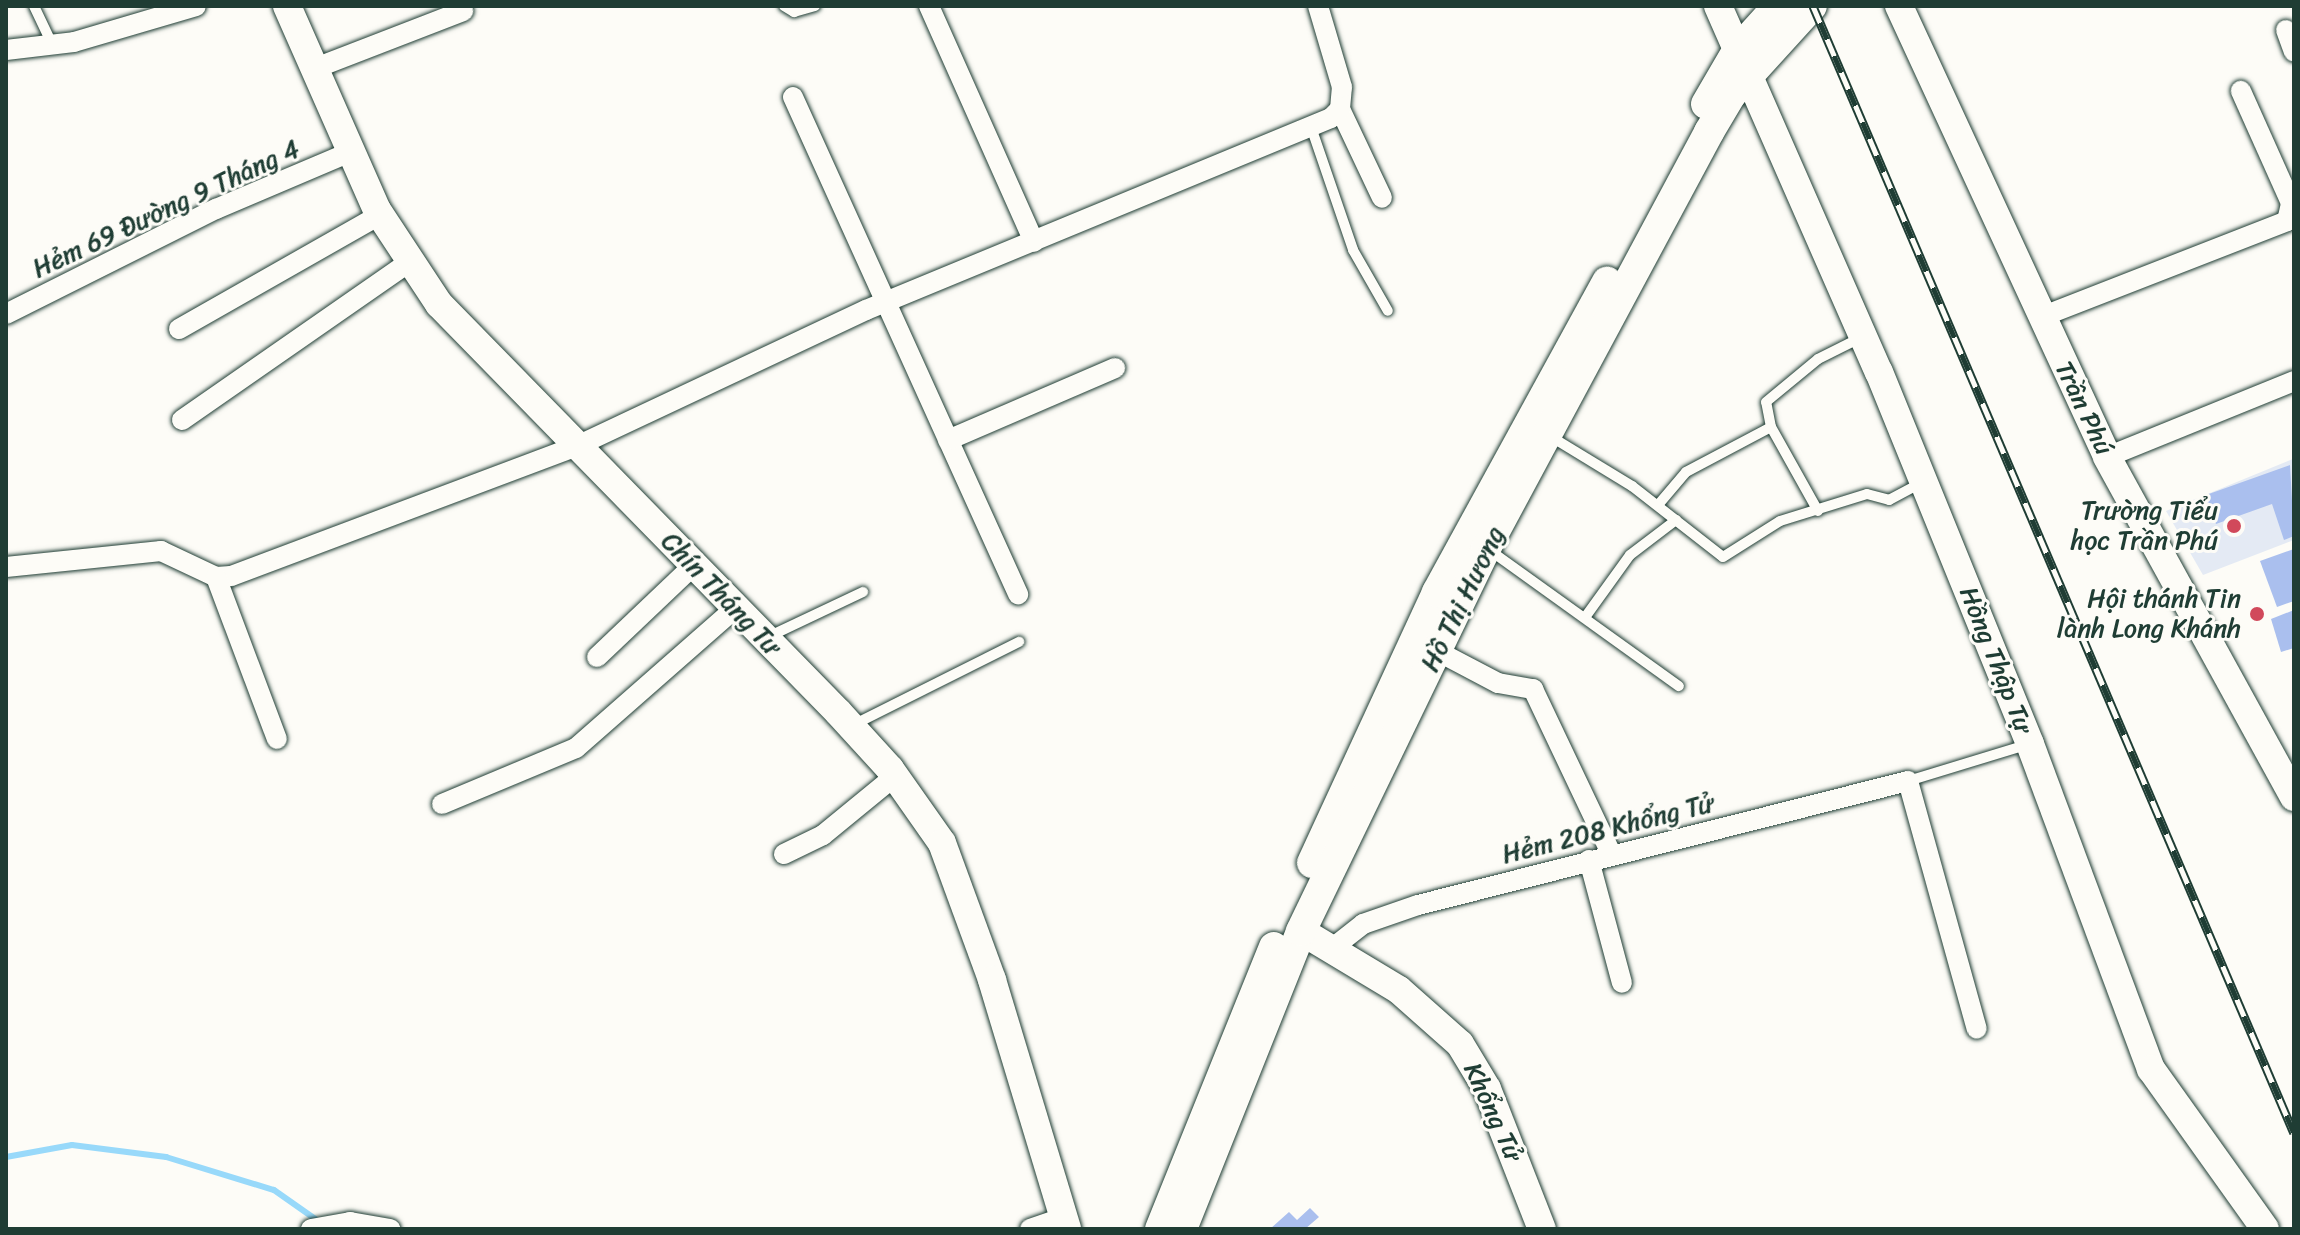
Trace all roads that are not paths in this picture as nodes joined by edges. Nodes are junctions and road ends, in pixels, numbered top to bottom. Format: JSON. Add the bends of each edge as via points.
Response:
{"nodes":[{"id":1,"x":34,"y":6,"type":"edge"},
{"id":2,"x":196,"y":6,"type":"edge"},
{"id":3,"x":287,"y":6,"type":"edge"},
{"id":4,"x":784,"y":6,"type":"edge"},
{"id":5,"x":815,"y":6,"type":"edge"},
{"id":6,"x":929,"y":6,"type":"edge"},
{"id":7,"x":1318,"y":6,"type":"edge"},
{"id":8,"x":1718,"y":6,"type":"edge"},
{"id":9,"x":1778,"y":6,"type":"edge"},
{"id":10,"x":1812,"y":6,"type":"edge"},
{"id":11,"x":1899,"y":6,"type":"edge"},
{"id":12,"x":463,"y":11,"type":"dead end"},
{"id":13,"x":2286,"y":30,"type":"dead end"},
{"id":14,"x":53,"y":46,"type":"junction"},
{"id":15,"x":6,"y":50,"type":"edge"},
{"id":16,"x":2294,"y":52,"type":"edge"},
{"id":17,"x":1742,"y":64,"type":"junction"},
{"id":18,"x":313,"y":69,"type":"junction"},
{"id":19,"x":2241,"y":91,"type":"dead end"},
{"id":20,"x":793,"y":97,"type":"dead end"},
{"id":21,"x":1340,"y":109,"type":"junction"},
{"id":22,"x":1311,"y":127,"type":"junction"},
{"id":23,"x":348,"y":153,"type":"junction"},
{"id":24,"x":1382,"y":198,"type":"dead end"},
{"id":25,"x":380,"y":215,"type":"junction"},
{"id":26,"x":1034,"y":242,"type":"junction"},
{"id":27,"x":408,"y":263,"type":"junction"},
{"id":28,"x":886,"y":301,"type":"junction"},
{"id":29,"x":1388,"y":311,"type":"dead end"},
{"id":30,"x":6,"y":314,"type":"edge"},
{"id":31,"x":2041,"y":317,"type":"junction"},
{"id":32,"x":179,"y":329,"type":"dead end"},
{"id":33,"x":1864,"y":336,"type":"junction"},
{"id":34,"x":1115,"y":368,"type":"dead end"},
{"id":35,"x":2294,"y":381,"type":"edge"},
{"id":36,"x":182,"y":420,"type":"dead end"},
{"id":37,"x":1771,"y":427,"type":"junction"},
{"id":38,"x":1550,"y":436,"type":"junction"},
{"id":39,"x":948,"y":440,"type":"junction"},
{"id":40,"x":577,"y":446,"type":"junction"},
{"id":41,"x":2107,"y":457,"type":"junction"},
{"id":42,"x":1924,"y":481,"type":"junction"},
{"id":43,"x":1658,"y":505,"type":"junction"},
{"id":44,"x":1818,"y":511,"type":"junction"},
{"id":45,"x":1676,"y":520,"type":"junction"},
{"id":46,"x":1486,"y":548,"type":"junction"},
{"id":47,"x":693,"y":566,"type":"junction"},
{"id":48,"x":6,"y":567,"type":"edge"},
{"id":49,"x":216,"y":577,"type":"junction"},
{"id":50,"x":863,"y":592,"type":"dead end"},
{"id":51,"x":1018,"y":594,"type":"dead end"},
{"id":52,"x":734,"y":609,"type":"junction"},
{"id":53,"x":1586,"y":616,"type":"junction"},
{"id":54,"x":764,"y":639,"type":"junction"},
{"id":55,"x":1019,"y":642,"type":"dead end"},
{"id":56,"x":1437,"y":651,"type":"junction"},
{"id":57,"x":597,"y":657,"type":"dead end"},
{"id":58,"x":1679,"y":686,"type":"dead end"},
{"id":59,"x":851,"y":726,"type":"junction"},
{"id":60,"x":277,"y":739,"type":"dead end"},
{"id":61,"x":2030,"y":744,"type":"junction"},
{"id":62,"x":895,"y":776,"type":"junction"},
{"id":63,"x":1908,"y":781,"type":"junction"},
{"id":64,"x":2294,"y":797,"type":"edge"},
{"id":65,"x":442,"y":804,"type":"dead end"},
{"id":66,"x":784,"y":854,"type":"dead end"},
{"id":67,"x":1612,"y":855,"type":"junction"},
{"id":68,"x":1589,"y":860,"type":"junction"},
{"id":69,"x":1301,"y":931,"type":"junction"},
{"id":70,"x":1330,"y":950,"type":"junction"},
{"id":71,"x":1622,"y":983,"type":"dead end"},
{"id":72,"x":1977,"y":1029,"type":"dead end"},
{"id":73,"x":1065,"y":1223,"type":"edge"},
{"id":74,"x":312,"y":1228,"type":"edge"},
{"id":75,"x":390,"y":1229,"type":"edge"},
{"id":76,"x":1030,"y":1229,"type":"edge"},
{"id":77,"x":1160,"y":1229,"type":"edge"},
{"id":78,"x":1182,"y":1229,"type":"edge"},
{"id":79,"x":1542,"y":1229,"type":"edge"},
{"id":80,"x":2265,"y":1229,"type":"edge"}],
"edges":[{"from":1,"to":14,"type":"lane"},
{"from":2,"to":14,"type":"street"},
{"from":3,"to":18,"type":"street","name":"Chín Tháng Tư"},
{"from":4,"to":5,"type":"lane","via":[[794,12]]},
{"from":6,"to":26,"type":"street"},
{"from":7,"to":21,"type":"street","via":[[1342,87]]},
{"from":8,"to":17,"type":"street","name":"Hồng Thập Tự"},
{"from":9,"to":17,"type":"main road","name":"Hồ Thị Hương"},
{"from":10,"to":17,"type":"main road","name":"Hồ Thị Hương"},
{"from":11,"to":31,"type":"street","name":"Trần Phú"},
{"from":12,"to":18,"type":"street"},
{"from":13,"to":16,"type":"street"},
{"from":14,"to":15,"type":"street"},
{"from":17,"to":33,"type":"street","name":"Hồng Thập Tự"},
{"from":17,"to":38,"type":"main road","name":"Hồ Thị Hương"},
{"from":17,"to":77,"type":"main road","name":"Hồ Thị Hương","via":[[1437,592],[1241,1021]]},
{"from":18,"to":23,"type":"street","name":"Chín Tháng Tư"},
{"from":19,"to":31,"type":"street","via":[[2291,203],[2287,221]]},
{"from":20,"to":28,"type":"street"},
{"from":21,"to":22,"type":"street"},
{"from":21,"to":24,"type":"street"},
{"from":22,"to":26,"type":"street"},
{"from":22,"to":29,"type":"lane","via":[[1363,274]]},
{"from":23,"to":25,"type":"street","name":"Chín Tháng Tư"},
{"from":23,"to":30,"type":"street","name":"Hẻm 69 Đường 9 Tháng 4","via":[[216,209]]},
{"from":25,"to":27,"type":"street","name":"Chín Tháng Tư"},
{"from":25,"to":32,"type":"street"},
{"from":26,"to":28,"type":"street"},
{"from":27,"to":36,"type":"street"},
{"from":27,"to":40,"type":"street","name":"Chín Tháng Tư","via":[[473,342]]},
{"from":28,"to":39,"type":"street"},
{"from":28,"to":40,"type":"street"},
{"from":31,"to":41,"type":"street","name":"Trần Phú"},
{"from":33,"to":37,"type":"lane","via":[[1818,359],[1768,397],[1764,409]]},
{"from":33,"to":42,"type":"street","name":"Hồng Thập Tự"},
{"from":34,"to":39,"type":"street"},
{"from":35,"to":41,"type":"street"},
{"from":37,"to":43,"type":"lane","via":[[1686,472]]},
{"from":37,"to":44,"type":"lane"},
{"from":38,"to":43,"type":"lane"},
{"from":38,"to":46,"type":"main road","name":"Hồ Thị Hương"},
{"from":39,"to":51,"type":"street"},
{"from":40,"to":47,"type":"street","name":"Chín Tháng Tư"},
{"from":40,"to":49,"type":"street","via":[[461,493]]},
{"from":41,"to":64,"type":"street","name":"Trần Phú"},
{"from":42,"to":44,"type":"lane","via":[[1889,500],[1867,494]]},
{"from":42,"to":61,"type":"street","name":"Hồng Thập Tự"},
{"from":43,"to":45,"type":"lane"},
{"from":44,"to":45,"type":"lane","via":[[1766,527],[1723,557]]},
{"from":45,"to":53,"type":"lane","via":[[1630,555]]},
{"from":46,"to":53,"type":"lane"},
{"from":46,"to":56,"type":"main road","name":"Hồ Thị Hương"},
{"from":47,"to":52,"type":"street","name":"Chín Tháng Tư"},
{"from":47,"to":57,"type":"street"},
{"from":48,"to":49,"type":"street","via":[[161,551]]},
{"from":49,"to":60,"type":"street"},
{"from":50,"to":54,"type":"lane"},
{"from":52,"to":54,"type":"street","name":"Chín Tháng Tư"},
{"from":52,"to":65,"type":"street","via":[[576,748]]},
{"from":53,"to":58,"type":"lane"},
{"from":54,"to":59,"type":"street","name":"Chín Tháng Tư"},
{"from":55,"to":59,"type":"lane"},
{"from":56,"to":67,"type":"street","via":[[1498,683],[1533,689]]},
{"from":56,"to":69,"type":"main road","name":"Hồ Thị Hương"},
{"from":59,"to":62,"type":"street","name":"Chín Tháng Tư"},
{"from":61,"to":63,"type":"lane","name":"Hẻm 208 Khổng Tử"},
{"from":61,"to":80,"type":"street","name":"Hồng Thập Tự","via":[[2151,1069]]},
{"from":62,"to":66,"type":"street","via":[[823,835]]},
{"from":62,"to":73,"type":"street","name":"Chín Tháng Tư","via":[[951,860]]},
{"from":63,"to":67,"type":"street","name":"Hẻm 208 Khổng Tử"},
{"from":63,"to":72,"type":"street"},
{"from":67,"to":68,"type":"street","name":"Hẻm 208 Khổng Tử"},
{"from":68,"to":70,"type":"street","name":"Hẻm 208 Khổng Tử","via":[[1391,913],[1363,924]]},
{"from":68,"to":71,"type":"street"},
{"from":69,"to":70,"type":"street","name":"Khổng Tử"},
{"from":69,"to":78,"type":"main road","name":"Hồ Thị Hương"},
{"from":70,"to":79,"type":"street","name":"Khổng Tử","via":[[1399,990],[1460,1044],[1487,1089]]},
{"from":73,"to":76,"type":"street"},
{"from":74,"to":75,"type":"street","via":[[338,1224]]}]}
